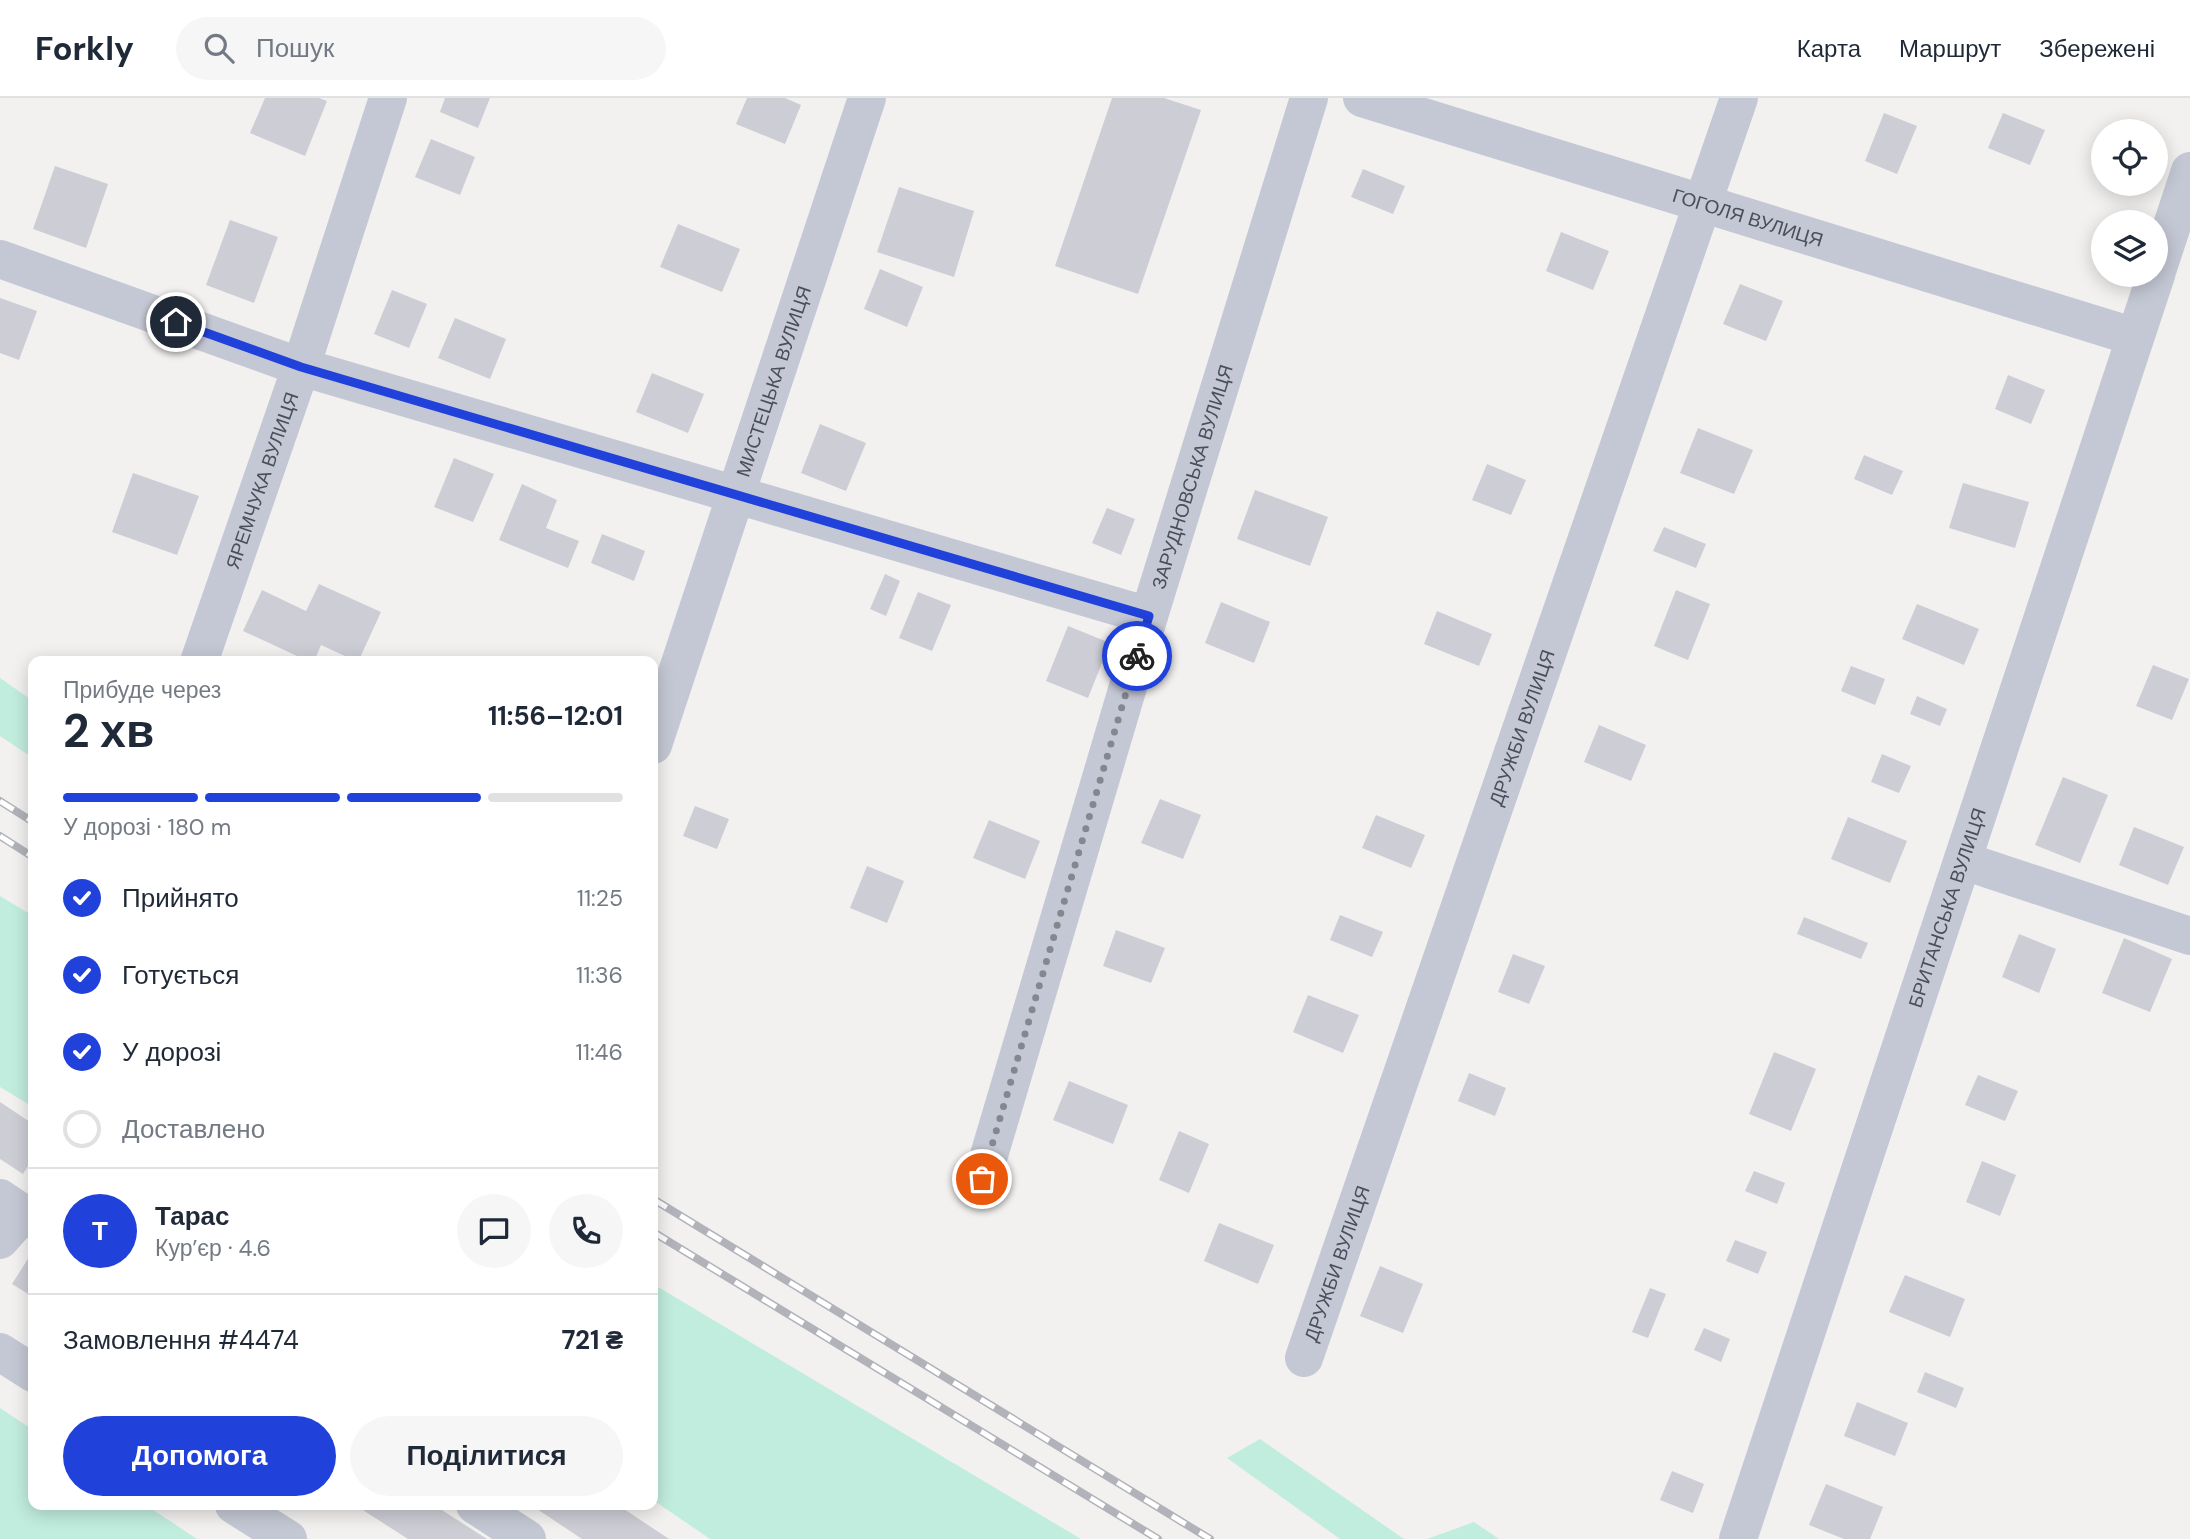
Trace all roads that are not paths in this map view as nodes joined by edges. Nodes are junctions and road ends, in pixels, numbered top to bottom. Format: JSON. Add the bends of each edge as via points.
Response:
{"nodes":[{"id":1,"x":388,"y":98,"type":"edge"},
{"id":2,"x":867,"y":98,"type":"edge"},
{"id":3,"x":1309,"y":98,"type":"edge"},
{"id":4,"x":1362,"y":98,"type":"edge"},
{"id":5,"x":1739,"y":98,"type":"edge"},
{"id":6,"x":2190,"y":171,"type":"edge"},
{"id":7,"x":1701,"y":204,"type":"junction"},
{"id":8,"x":2168,"y":238,"type":"edge"},
{"id":9,"x":0,"y":259,"type":"edge"},
{"id":10,"x":2152,"y":287,"type":"edge"},
{"id":11,"x":2135,"y":337,"type":"junction"},
{"id":12,"x":301,"y":367,"type":"junction"},
{"id":13,"x":736,"y":494,"type":"junction"},
{"id":14,"x":1149,"y":616,"type":"junction"},
{"id":15,"x":201,"y":656,"type":"edge"},
{"id":16,"x":658,"y":730,"type":"edge"},
{"id":17,"x":1964,"y":860,"type":"junction"},
{"id":18,"x":2190,"y":936,"type":"edge"},
{"id":19,"x":982,"y":1179,"type":"dead end"},
{"id":20,"x":0,"y":1352,"type":"edge"},
{"id":21,"x":1304,"y":1358,"type":"dead end"},
{"id":22,"x":28,"y":1370,"type":"edge"},
{"id":23,"x":242,"y":1510,"type":"edge"},
{"id":24,"x":483,"y":1510,"type":"edge"},
{"id":25,"x":288,"y":1539,"type":"edge"},
{"id":26,"x":527,"y":1539,"type":"edge"},
{"id":27,"x":1738,"y":1539,"type":"edge"}],
"edges":[{"from":1,"to":12,"type":"street","name":"ЯРЕМЧУКА ВУЛИЦЯ"},
{"from":2,"to":13,"type":"street","name":"МИСТЕЦЬКА ВУЛИЦЯ"},
{"from":3,"to":14,"type":"street","name":"ЗАРУДНОВСЬКА ВУЛИЦЯ"},
{"from":4,"to":7,"type":"street","name":"ГОГОЛЯ ВУЛИЦЯ"},
{"from":5,"to":7,"type":"street","name":"ДРУЖБИ ВУЛИЦЯ"},
{"from":6,"to":8,"type":"street","name":"БРИТАНСЬКА ВУЛИЦЯ"},
{"from":7,"to":11,"type":"street","name":"ГОГОЛЯ ВУЛИЦЯ"},
{"from":7,"to":21,"type":"street","name":"ДРУЖБИ ВУЛИЦЯ"},
{"from":9,"to":12,"type":"street"},
{"from":10,"to":11,"type":"street","name":"БРИТАНСЬКА ВУЛИЦЯ"},
{"from":11,"to":17,"type":"street","name":"БРИТАНСЬКА ВУЛИЦЯ"},
{"from":12,"to":13,"type":"street"},
{"from":12,"to":15,"type":"street","name":"ЯРЕМЧУКА ВУЛИЦЯ"},
{"from":13,"to":14,"type":"street"},
{"from":13,"to":16,"type":"street","name":"МИСТЕЦЬКА ВУЛИЦЯ"},
{"from":14,"to":19,"type":"street","name":"ЗАРУДНОВСЬКА ВУЛИЦЯ"},
{"from":17,"to":18,"type":"street"},
{"from":17,"to":27,"type":"street","name":"БРИТАНСЬКА ВУЛИЦЯ"},
{"from":20,"to":22,"type":"street"},
{"from":23,"to":25,"type":"street"},
{"from":24,"to":26,"type":"street"}]}
